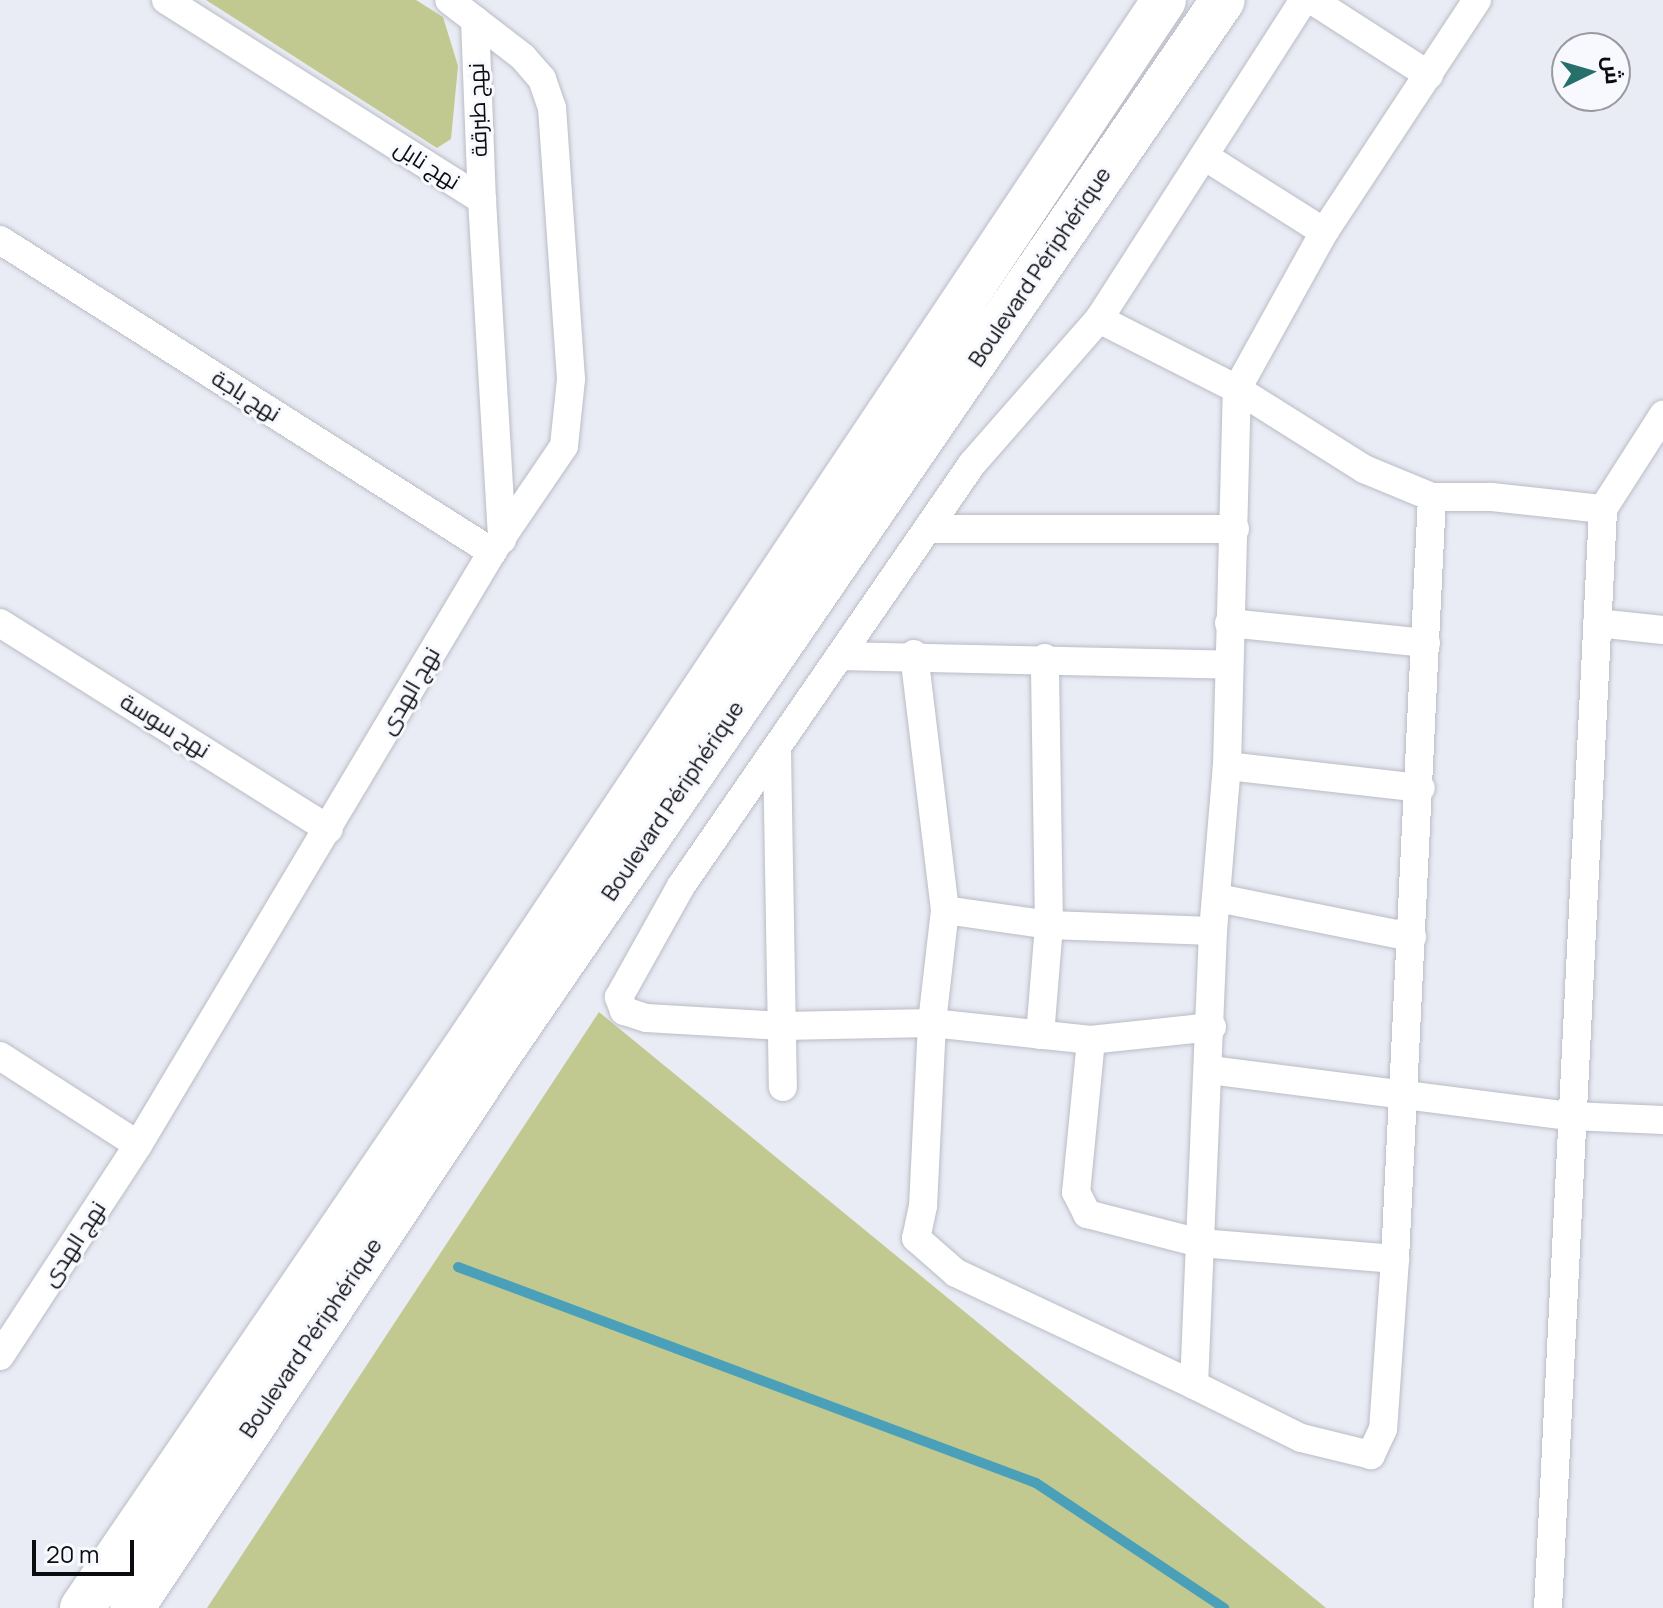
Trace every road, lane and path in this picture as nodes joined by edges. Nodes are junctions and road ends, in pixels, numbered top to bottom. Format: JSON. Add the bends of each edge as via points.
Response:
{"nodes":[{"id":1,"x":166,"y":0,"type":"edge"},
{"id":2,"x":449,"y":0,"type":"edge"},
{"id":3,"x":1164,"y":0,"type":"edge"},
{"id":4,"x":1223,"y":0,"type":"edge"},
{"id":5,"x":1304,"y":0,"type":"edge"},
{"id":6,"x":1312,"y":0,"type":"edge"},
{"id":7,"x":1477,"y":0,"type":"edge"},
{"id":8,"x":475,"y":20,"type":"junction"},
{"id":9,"x":1429,"y":75,"type":"junction"},
{"id":10,"x":1204,"y":156,"type":"junction"},
{"id":11,"x":482,"y":200,"type":"junction"},
{"id":12,"x":1324,"y":232,"type":"junction"},
{"id":13,"x":0,"y":240,"type":"edge"},
{"id":14,"x":1099,"y":319,"type":"junction"},
{"id":15,"x":1237,"y":389,"type":"junction"},
{"id":16,"x":1663,"y":415,"type":"edge"},
{"id":17,"x":1432,"y":497,"type":"junction"},
{"id":18,"x":1603,"y":509,"type":"junction"},
{"id":19,"x":931,"y":529,"type":"junction"},
{"id":20,"x":1235,"y":529,"type":"junction"},
{"id":21,"x":497,"y":546,"type":"junction"},
{"id":22,"x":0,"y":623,"type":"edge"},
{"id":23,"x":1229,"y":623,"type":"junction"},
{"id":24,"x":1597,"y":623,"type":"junction"},
{"id":25,"x":1663,"y":630,"type":"edge"},
{"id":26,"x":1426,"y":643,"type":"junction"},
{"id":27,"x":914,"y":654,"type":"junction"},
{"id":28,"x":841,"y":656,"type":"junction"},
{"id":29,"x":1045,"y":658,"type":"junction"},
{"id":30,"x":1229,"y":665,"type":"junction"},
{"id":31,"x":777,"y":751,"type":"junction"},
{"id":32,"x":1227,"y":766,"type":"junction"},
{"id":33,"x":1421,"y":788,"type":"junction"},
{"id":34,"x":329,"y":829,"type":"junction"},
{"id":35,"x":1218,"y":898,"type":"junction"},
{"id":36,"x":945,"y":910,"type":"junction"},
{"id":37,"x":1049,"y":925,"type":"junction"},
{"id":38,"x":1213,"y":931,"type":"junction"},
{"id":39,"x":1412,"y":937,"type":"junction"},
{"id":40,"x":932,"y":1023,"type":"junction"},
{"id":41,"x":782,"y":1026,"type":"junction"},
{"id":42,"x":1212,"y":1027,"type":"junction"},
{"id":43,"x":1040,"y":1035,"type":"junction"},
{"id":44,"x":1091,"y":1040,"type":"junction"},
{"id":45,"x":0,"y":1056,"type":"edge"},
{"id":46,"x":1210,"y":1070,"type":"junction"},
{"id":47,"x":783,"y":1087,"type":"dead end"},
{"id":48,"x":1403,"y":1094,"type":"junction"},
{"id":49,"x":1571,"y":1116,"type":"junction"},
{"id":50,"x":1663,"y":1120,"type":"edge"},
{"id":51,"x":138,"y":1145,"type":"junction"},
{"id":52,"x":1200,"y":1243,"type":"junction"},
{"id":53,"x":1395,"y":1259,"type":"junction"},
{"id":54,"x":0,"y":1356,"type":"edge"},
{"id":55,"x":1194,"y":1385,"type":"junction"},
{"id":56,"x":82,"y":1608,"type":"edge"},
{"id":57,"x":132,"y":1608,"type":"edge"},
{"id":58,"x":1548,"y":1608,"type":"edge"}],
"edges":[{"from":1,"to":11,"type":"street","name":"نهج نابل"},
{"from":2,"to":8,"type":"street","name":"نهج الهدى"},
{"from":3,"to":56,"type":"highway","name":"Boulevard Périphérique","via":[[476,1031]]},
{"from":4,"to":57,"type":"highway","name":"Boulevard Périphérique","via":[[503,1049]]},
{"from":5,"to":10,"type":"street"},
{"from":6,"to":9,"type":"street"},
{"from":7,"to":9,"type":"street"},
{"from":8,"to":11,"type":"street","name":"نهج طبرقة"},
{"from":8,"to":21,"type":"street","name":"نهج الهدى","via":[[523,57],[542,79],[552,108],[571,379],[564,446]]},
{"from":9,"to":12,"type":"street"},
{"from":10,"to":12,"type":"street"},
{"from":10,"to":14,"type":"street"},
{"from":11,"to":21,"type":"street","name":"نهج نابل"},
{"from":12,"to":15,"type":"street"},
{"from":13,"to":21,"type":"street","name":"نهج باجة"},
{"from":14,"to":15,"type":"street"},
{"from":14,"to":19,"type":"street","via":[[972,464]]},
{"from":15,"to":17,"type":"street","via":[[1364,469]]},
{"from":15,"to":20,"type":"street"},
{"from":16,"to":18,"type":"street"},
{"from":17,"to":18,"type":"street","via":[[1505,498]]},
{"from":17,"to":26,"type":"street"},
{"from":18,"to":24,"type":"street"},
{"from":19,"to":20,"type":"street"},
{"from":19,"to":28,"type":"street"},
{"from":20,"to":23,"type":"street"},
{"from":21,"to":34,"type":"street","name":"نهج الهدى"},
{"from":22,"to":34,"type":"street","name":"نهج سوسة"},
{"from":23,"to":26,"type":"street"},
{"from":23,"to":30,"type":"street"},
{"from":24,"to":25,"type":"street"},
{"from":24,"to":49,"type":"street"},
{"from":26,"to":33,"type":"street"},
{"from":27,"to":28,"type":"street"},
{"from":27,"to":29,"type":"street"},
{"from":27,"to":36,"type":"street"},
{"from":28,"to":31,"type":"street"},
{"from":29,"to":30,"type":"street"},
{"from":29,"to":37,"type":"street"},
{"from":30,"to":32,"type":"street"},
{"from":31,"to":41,"type":"street"},
{"from":31,"to":41,"type":"street","via":[[681,886],[619,997],[624,1011],[646,1018]]},
{"from":32,"to":33,"type":"street"},
{"from":32,"to":35,"type":"street"},
{"from":33,"to":39,"type":"street"},
{"from":34,"to":51,"type":"street","name":"نهج الهدى"},
{"from":35,"to":38,"type":"street"},
{"from":35,"to":39,"type":"street"},
{"from":36,"to":37,"type":"street"},
{"from":36,"to":40,"type":"street"},
{"from":37,"to":38,"type":"street"},
{"from":37,"to":43,"type":"street"},
{"from":38,"to":42,"type":"street"},
{"from":39,"to":48,"type":"street"},
{"from":40,"to":41,"type":"street"},
{"from":40,"to":43,"type":"street"},
{"from":40,"to":55,"type":"street","via":[[923,1206],[916,1238],[956,1273]]},
{"from":41,"to":47,"type":"street"},
{"from":42,"to":44,"type":"street"},
{"from":42,"to":46,"type":"street"},
{"from":43,"to":44,"type":"street"},
{"from":44,"to":52,"type":"street","via":[[1078,1201],[1087,1214]]},
{"from":45,"to":51,"type":"street"},
{"from":46,"to":48,"type":"street"},
{"from":46,"to":52,"type":"street"},
{"from":48,"to":49,"type":"street"},
{"from":48,"to":53,"type":"street"},
{"from":49,"to":50,"type":"street"},
{"from":49,"to":58,"type":"street"},
{"from":51,"to":54,"type":"street","name":"نهج الهدى"},
{"from":52,"to":53,"type":"street"},
{"from":52,"to":55,"type":"street"},
{"from":53,"to":55,"type":"street","via":[[1383,1429],[1371,1455],[1301,1438]]}]}
